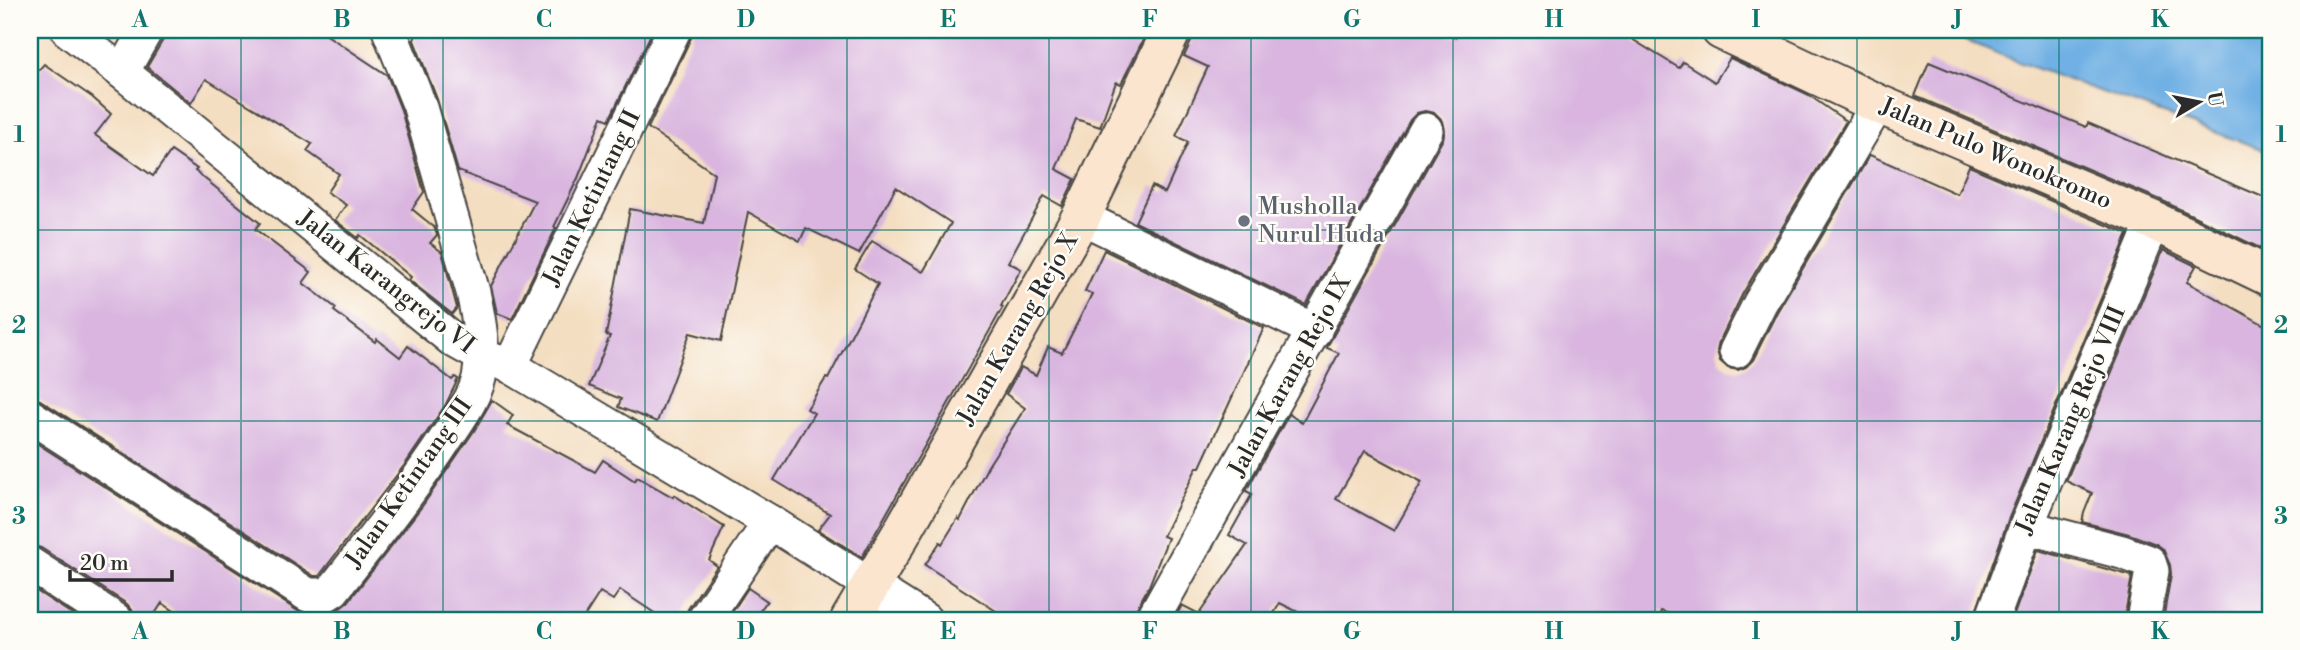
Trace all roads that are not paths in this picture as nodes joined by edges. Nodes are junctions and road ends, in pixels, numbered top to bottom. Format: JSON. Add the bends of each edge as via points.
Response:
{"nodes":[{"id":1,"x":68,"y":30,"type":"edge"},
{"id":2,"x":146,"y":30,"type":"edge"},
{"id":3,"x":389,"y":30,"type":"edge"},
{"id":4,"x":674,"y":30,"type":"edge"},
{"id":5,"x":1172,"y":30,"type":"edge"},
{"id":6,"x":1721,"y":30,"type":"edge"},
{"id":7,"x":122,"y":72,"type":"junction"},
{"id":8,"x":1878,"y":104,"type":"junction"},
{"id":9,"x":1426,"y":131,"type":"dead end"},
{"id":10,"x":1082,"y":217,"type":"junction"},
{"id":11,"x":2154,"y":221,"type":"junction"},
{"id":12,"x":2270,"y":277,"type":"edge"},
{"id":13,"x":1315,"y":331,"type":"junction"},
{"id":14,"x":1736,"y":351,"type":"dead end"},
{"id":15,"x":496,"y":361,"type":"junction"},
{"id":16,"x":30,"y":416,"type":"edge"},
{"id":17,"x":770,"y":522,"type":"junction"},
{"id":18,"x":2026,"y":527,"type":"junction"},
{"id":19,"x":30,"y":564,"type":"edge"},
{"id":20,"x":870,"y":586,"type":"junction"},
{"id":21,"x":116,"y":620,"type":"edge"},
{"id":22,"x":704,"y":620,"type":"edge"},
{"id":23,"x":850,"y":620,"type":"edge"},
{"id":24,"x":925,"y":620,"type":"edge"},
{"id":25,"x":1152,"y":620,"type":"edge"},
{"id":26,"x":1992,"y":620,"type":"edge"},
{"id":27,"x":2143,"y":620,"type":"edge"}],
"edges":[{"from":1,"to":7,"type":"street","name":"Jalan Karangrejo VI"},
{"from":2,"to":7,"type":"street"},
{"from":3,"to":15,"type":"street","name":"Jalan Ketintang III","via":[[419,104],[479,321]]},
{"from":4,"to":15,"type":"street","name":"Jalan Ketintang II"},
{"from":5,"to":10,"type":"street","name":"Jalan Karang Rejo X"},
{"from":6,"to":8,"type":"street","name":"Jalan Pulo Wonokromo"},
{"from":7,"to":15,"type":"street","name":"Jalan Karangrejo VI","via":[[453,340]]},
{"from":8,"to":11,"type":"street","name":"Jalan Pulo Wonokromo"},
{"from":8,"to":14,"type":"street"},
{"from":9,"to":13,"type":"street","name":"Jalan Karang Rejo IX"},
{"from":10,"to":13,"type":"street"},
{"from":10,"to":20,"type":"street","name":"Jalan Karang Rejo X"},
{"from":11,"to":12,"type":"street","name":"Jalan Pulo Wonokromo"},
{"from":11,"to":18,"type":"street","name":"Jalan Karang Rejo VIII"},
{"from":13,"to":25,"type":"street","name":"Jalan Karang Rejo IX"},
{"from":15,"to":16,"type":"street","name":"Jalan Ketintang III","via":[[478,380],[468,405],[436,454],[333,590],[317,596],[308,595]]},
{"from":15,"to":17,"type":"street","name":"Jalan Karangrejo VI"},
{"from":17,"to":20,"type":"street","name":"Jalan Karangrejo VI"},
{"from":17,"to":22,"type":"street"},
{"from":18,"to":26,"type":"street","name":"Jalan Karang Rejo VIII"},
{"from":18,"to":27,"type":"street","via":[[2149,562],[2152,571]]},
{"from":19,"to":21,"type":"street"},
{"from":20,"to":23,"type":"street","name":"Jalan Karang Rejo X"},
{"from":20,"to":24,"type":"street","name":"Jalan Karangrejo VI"}]}
